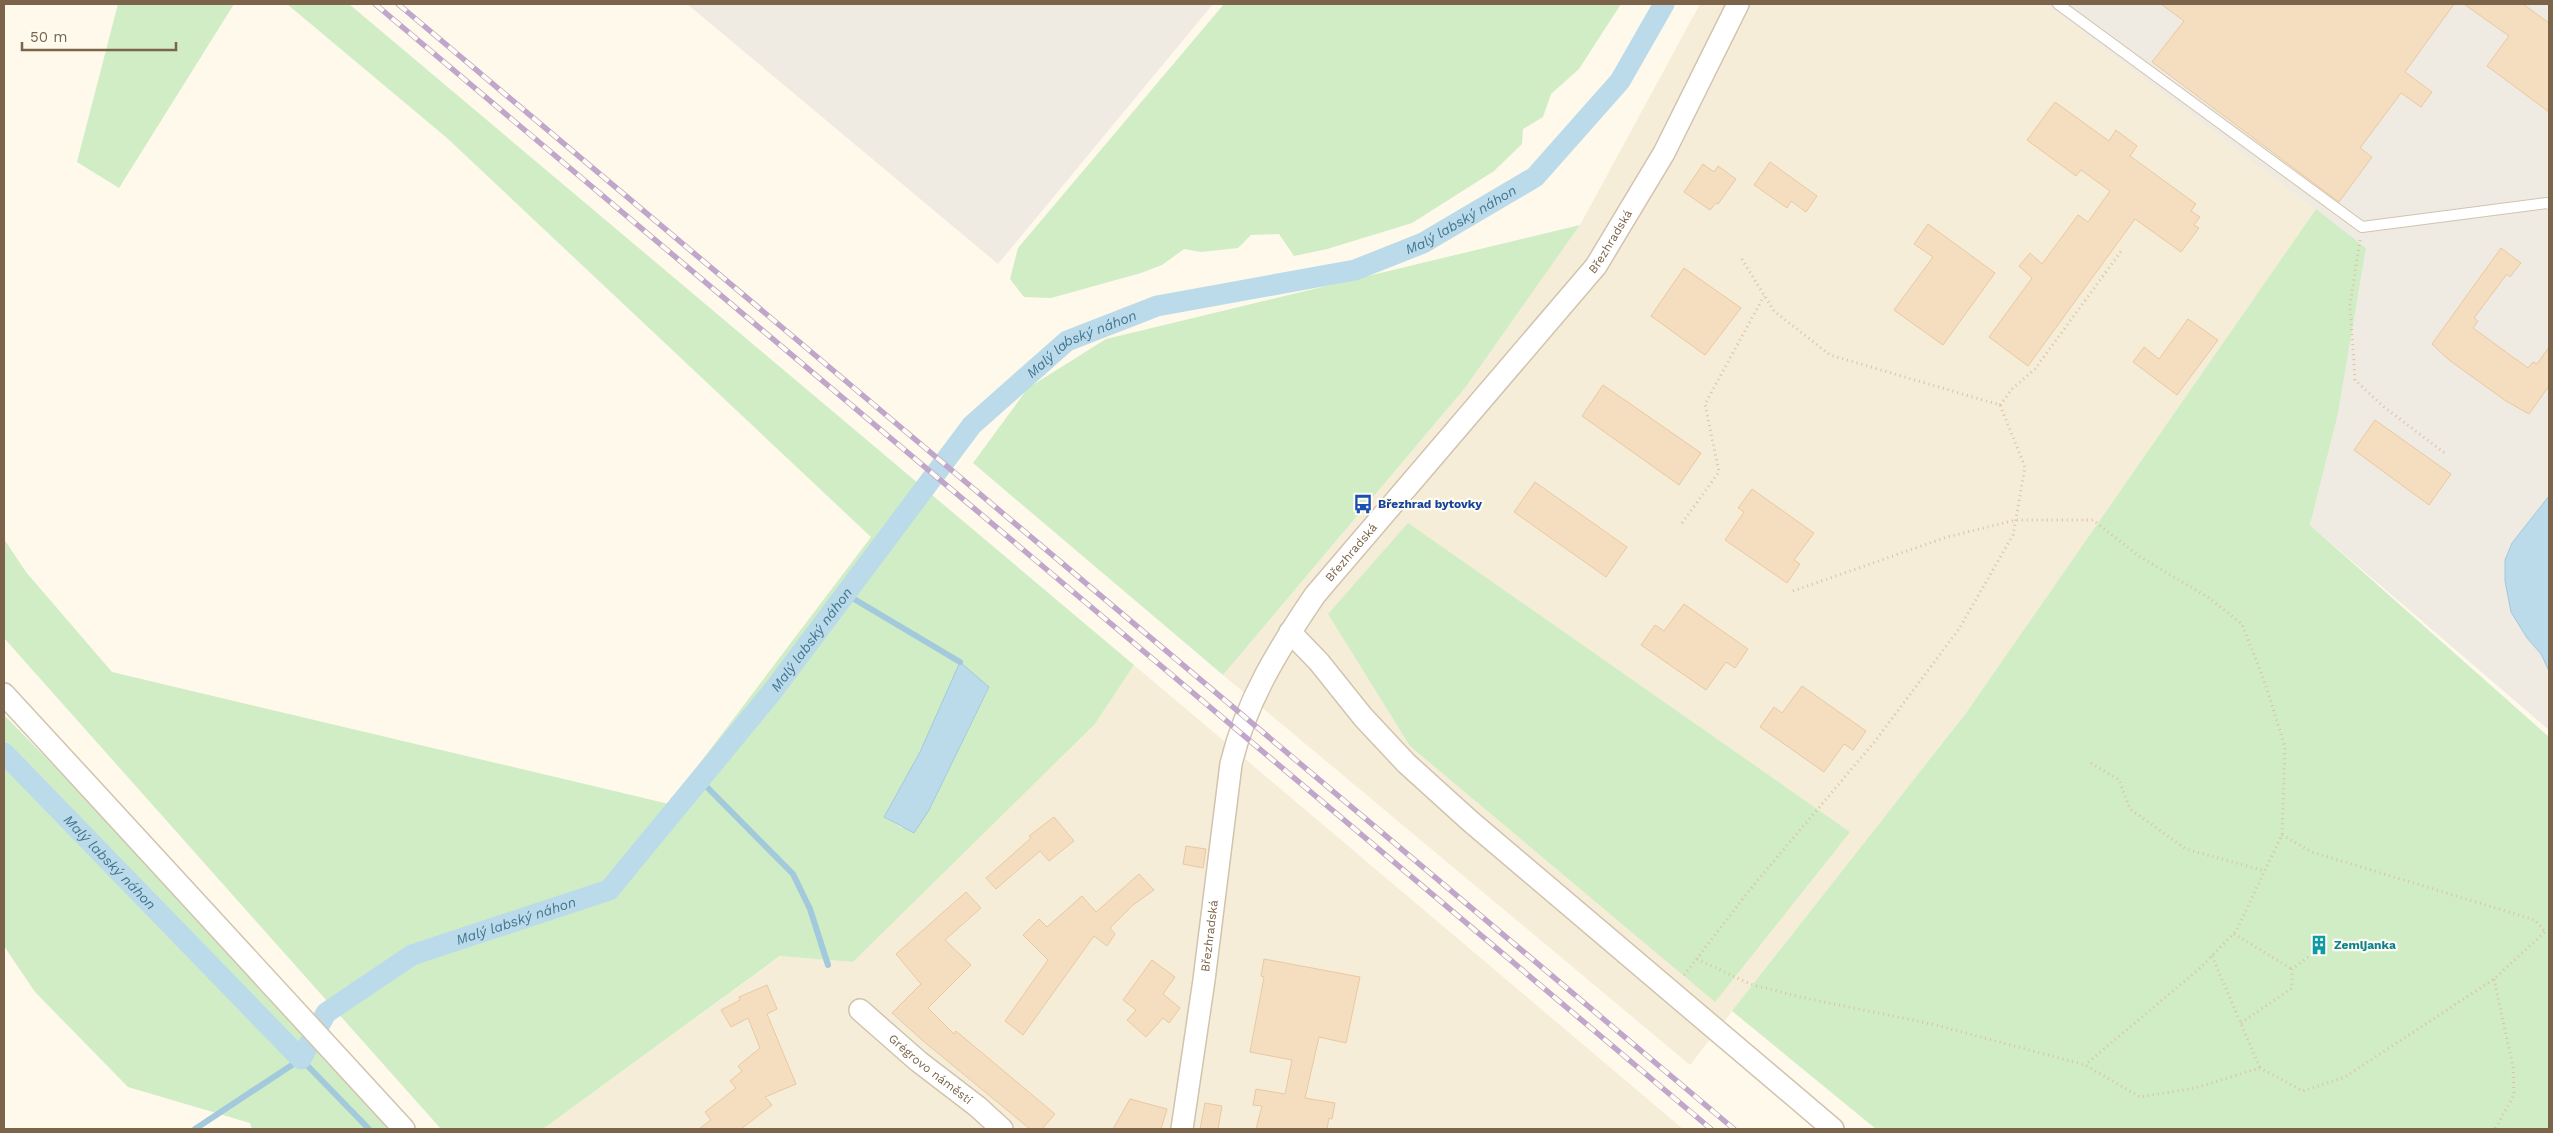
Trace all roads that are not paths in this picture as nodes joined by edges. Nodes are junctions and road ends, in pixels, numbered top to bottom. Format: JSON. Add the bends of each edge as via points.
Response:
{"nodes":[{"id":1,"x":1738,"y":4,"type":"edge"},
{"id":2,"x":2058,"y":4,"type":"edge"},
{"id":3,"x":2549,"y":202,"type":"edge"},
{"id":4,"x":1290,"y":632,"type":"junction"},
{"id":5,"x":4,"y":694,"type":"edge"},
{"id":6,"x":860,"y":1010,"type":"dead end"},
{"id":7,"x":404,"y":1129,"type":"edge"},
{"id":8,"x":1002,"y":1129,"type":"edge"},
{"id":9,"x":1182,"y":1129,"type":"edge"},
{"id":10,"x":1833,"y":1129,"type":"edge"}],
"edges":[{"from":1,"to":4,"type":"street","name":"Březhradská","via":[[1664,153],[1596,266],[1315,595]]},
{"from":2,"to":3,"type":"lane","via":[[2362,227]]},
{"from":4,"to":9,"type":"street","name":"Březhradská","via":[[1245,717],[1231,764]]},
{"from":4,"to":10,"type":"street","via":[[1406,763]]},
{"from":5,"to":7,"type":"street"},
{"from":6,"to":8,"type":"street","name":"Grégrovo náměstí"}]}
